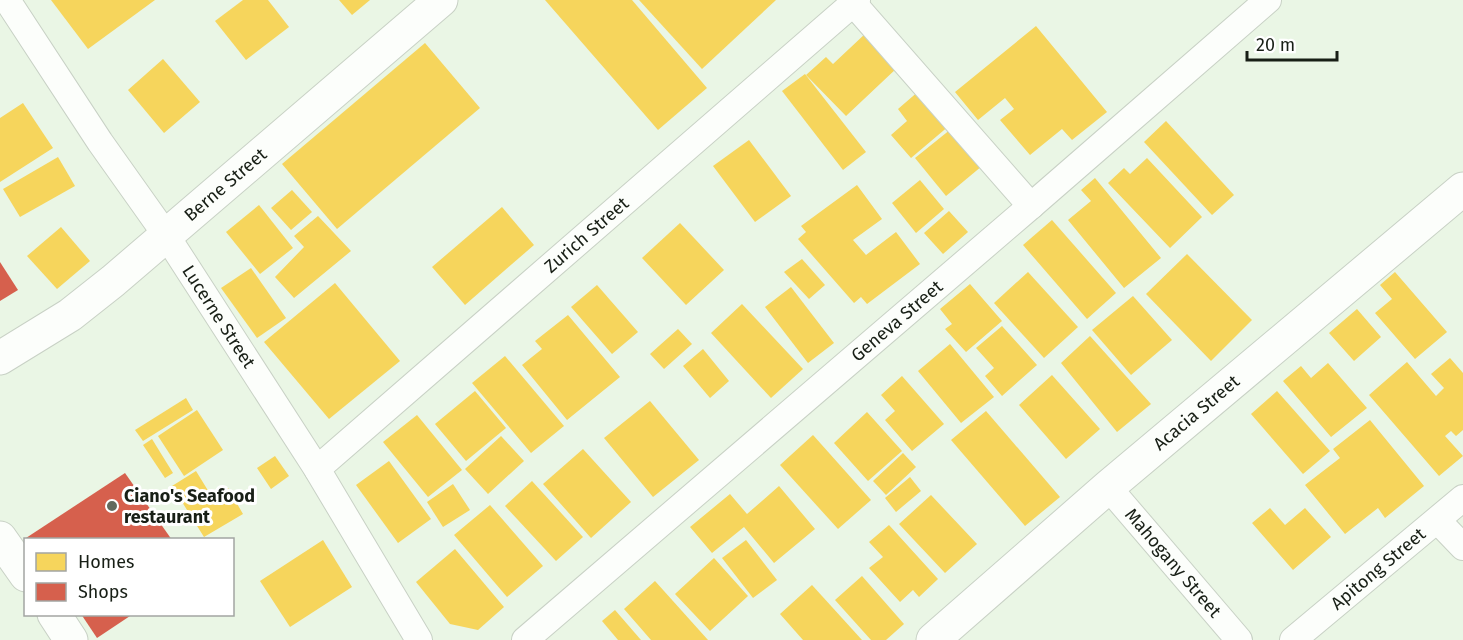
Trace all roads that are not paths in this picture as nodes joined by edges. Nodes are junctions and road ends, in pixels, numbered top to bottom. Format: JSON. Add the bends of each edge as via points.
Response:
{"nodes":[{"id":1,"x":7,"y":0,"type":"edge"},
{"id":2,"x":441,"y":0,"type":"edge"},
{"id":3,"x":1268,"y":0,"type":"edge"},
{"id":4,"x":855,"y":2,"type":"edge"},
{"id":5,"x":1463,"y":189,"type":"edge"},
{"id":6,"x":1031,"y":206,"type":"junction"},
{"id":7,"x":166,"y":235,"type":"junction"},
{"id":8,"x":0,"y":358,"type":"edge"},
{"id":9,"x":317,"y":469,"type":"junction"},
{"id":10,"x":1108,"y":487,"type":"junction"},
{"id":11,"x":1463,"y":498,"type":"edge"},
{"id":12,"x":1438,"y":520,"type":"junction"},
{"id":13,"x":0,"y":538,"type":"edge"},
{"id":14,"x":1463,"y":547,"type":"edge"},
{"id":15,"x":24,"y":572,"type":"edge"},
{"id":16,"x":55,"y":616,"type":"edge"},
{"id":17,"x":71,"y":640,"type":"edge"},
{"id":18,"x":419,"y":640,"type":"edge"},
{"id":19,"x":525,"y":640,"type":"edge"},
{"id":20,"x":933,"y":640,"type":"edge"},
{"id":21,"x":1239,"y":640,"type":"edge"},
{"id":22,"x":1293,"y":640,"type":"edge"}],
"edges":[{"from":1,"to":7,"type":"street","name":"Lucerne Street"},
{"from":2,"to":7,"type":"street","name":"Berne Street"},
{"from":3,"to":6,"type":"street","name":"Geneva Street"},
{"from":4,"to":6,"type":"street"},
{"from":4,"to":9,"type":"street","name":"Zurich Street"},
{"from":5,"to":10,"type":"street","name":"Acacia Street"},
{"from":6,"to":19,"type":"street","name":"Geneva Street"},
{"from":7,"to":8,"type":"street","name":"Berne Street","via":[[69,315]]},
{"from":7,"to":9,"type":"street","name":"Lucerne Street"},
{"from":9,"to":18,"type":"street","name":"Lucerne Street"},
{"from":10,"to":20,"type":"street","name":"Acacia Street"},
{"from":10,"to":21,"type":"street","name":"Mahogany Street"},
{"from":11,"to":12,"type":"street","name":"Apitong Street"},
{"from":12,"to":14,"type":"street"},
{"from":12,"to":22,"type":"street","name":"Apitong Street"},
{"from":13,"to":15,"type":"street"},
{"from":16,"to":17,"type":"street"}]}
